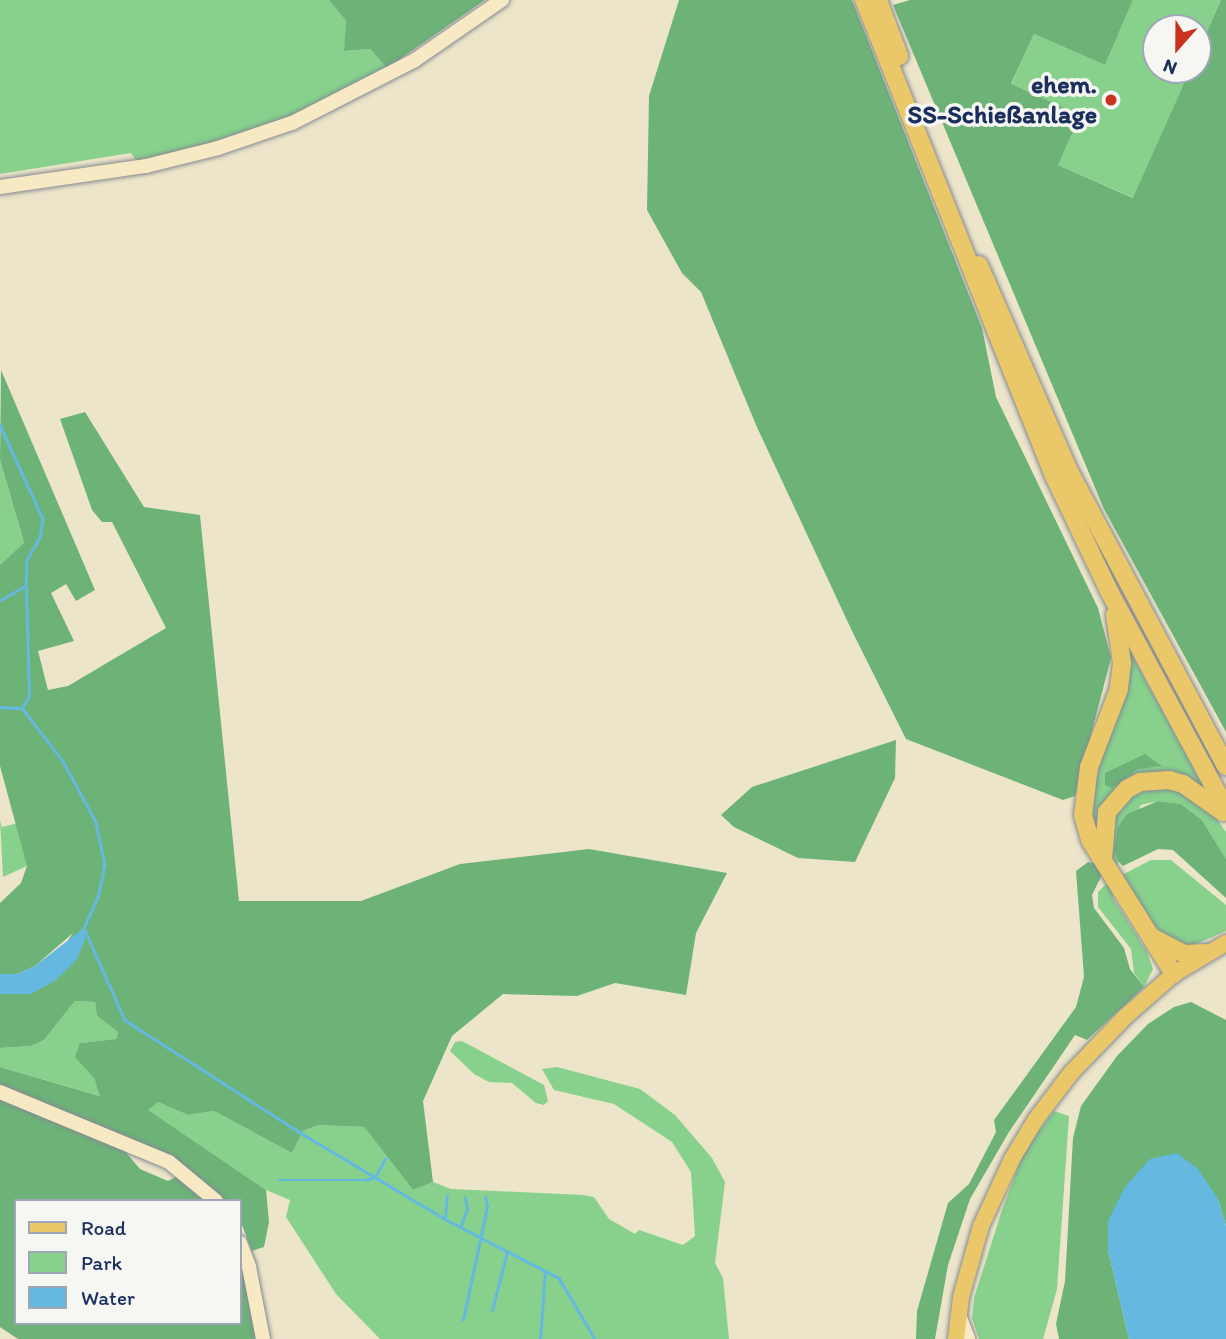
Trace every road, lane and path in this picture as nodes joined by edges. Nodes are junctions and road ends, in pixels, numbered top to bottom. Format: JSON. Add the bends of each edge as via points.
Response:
{"nodes":[{"id":1,"x":502,"y":0,"type":"edge"},
{"id":2,"x":864,"y":0,"type":"edge"},
{"id":3,"x":878,"y":0,"type":"edge"},
{"id":4,"x":0,"y":187,"type":"edge"},
{"id":5,"x":1109,"y":591,"type":"junction"},
{"id":6,"x":1226,"y":766,"type":"edge"},
{"id":7,"x":1223,"y":810,"type":"edge"},
{"id":8,"x":1103,"y":862,"type":"junction"},
{"id":9,"x":1147,"y":932,"type":"junction"},
{"id":10,"x":1226,"y":943,"type":"edge"},
{"id":11,"x":1206,"y":953,"type":"junction"},
{"id":12,"x":1174,"y":974,"type":"junction"},
{"id":13,"x":0,"y":1092,"type":"edge"},
{"id":14,"x":214,"y":1199,"type":"edge"},
{"id":15,"x":242,"y":1250,"type":"edge"},
{"id":16,"x":959,"y":1315,"type":"junction"},
{"id":17,"x":263,"y":1339,"type":"edge"},
{"id":18,"x":956,"y":1339,"type":"edge"},
{"id":19,"x":968,"y":1339,"type":"edge"}],
"edges":[{"from":1,"to":4,"type":"street","via":[[415,60],[292,123],[146,166]]},
{"from":2,"to":5,"type":"highway","via":[[974,285],[1054,476]]},
{"from":3,"to":6,"type":"highway","via":[[985,279],[1070,473]]},
{"from":5,"to":7,"type":"highway"},
{"from":5,"to":8,"type":"highway","via":[[1119,629],[1119,689],[1089,767],[1082,803],[1090,840]]},
{"from":7,"to":8,"type":"highway","via":[[1169,779],[1127,789],[1103,825]]},
{"from":8,"to":9,"type":"highway"},
{"from":9,"to":11,"type":"highway","via":[[1172,950]]},
{"from":9,"to":12,"type":"highway"},
{"from":10,"to":11,"type":"main road"},
{"from":11,"to":12,"type":"main road"},
{"from":12,"to":16,"type":"main road","via":[[1088,1054],[1036,1119],[981,1226]]},
{"from":13,"to":14,"type":"street","via":[[169,1162]]},
{"from":15,"to":17,"type":"street"},
{"from":16,"to":18,"type":"main road"},
{"from":16,"to":19,"type":"street"}]}
